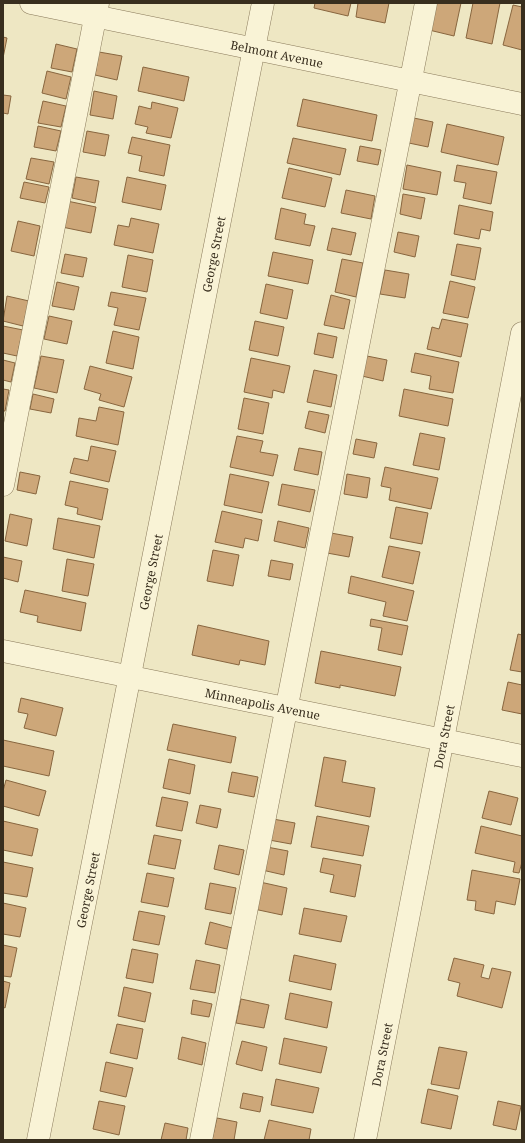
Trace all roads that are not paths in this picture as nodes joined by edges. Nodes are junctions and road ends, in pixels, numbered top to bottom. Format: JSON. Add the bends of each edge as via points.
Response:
{"nodes":[{"id":1,"x":31,"y":3,"type":"edge"},
{"id":2,"x":263,"y":3,"type":"edge"},
{"id":3,"x":426,"y":3,"type":"edge"},
{"id":4,"x":97,"y":10,"type":"edge"},
{"id":5,"x":254,"y":49,"type":"junction"},
{"id":6,"x":410,"y":81,"type":"junction"},
{"id":7,"x":522,"y":104,"type":"edge"},
{"id":8,"x":522,"y":333,"type":"edge"},
{"id":9,"x":3,"y":485,"type":"edge"},
{"id":10,"x":3,"y":651,"type":"edge"},
{"id":11,"x":130,"y":677,"type":"junction"},
{"id":12,"x":286,"y":708,"type":"junction"},
{"id":13,"x":442,"y":740,"type":"junction"},
{"id":14,"x":522,"y":756,"type":"edge"},
{"id":15,"x":38,"y":1140,"type":"edge"},
{"id":16,"x":201,"y":1140,"type":"edge"},
{"id":17,"x":365,"y":1140,"type":"edge"}],
"edges":[{"from":1,"to":4,"type":"street","name":"Belmont Avenue"},
{"from":2,"to":5,"type":"street","name":"George Street"},
{"from":3,"to":6,"type":"street"},
{"from":4,"to":5,"type":"street","name":"Belmont Avenue"},
{"from":4,"to":9,"type":"street"},
{"from":5,"to":6,"type":"street","name":"Belmont Avenue"},
{"from":5,"to":11,"type":"street","name":"George Street"},
{"from":6,"to":7,"type":"street","name":"Belmont Avenue"},
{"from":6,"to":12,"type":"street"},
{"from":8,"to":13,"type":"street","name":"Dora Street"},
{"from":10,"to":11,"type":"street","name":"Minneapolis Avenue"},
{"from":11,"to":12,"type":"street","name":"Minneapolis Avenue"},
{"from":11,"to":15,"type":"street","name":"George Street"},
{"from":12,"to":13,"type":"street","name":"Minneapolis Avenue"},
{"from":12,"to":16,"type":"street"},
{"from":13,"to":14,"type":"street","name":"Minneapolis Avenue"},
{"from":13,"to":17,"type":"street","name":"Dora Street"}]}
